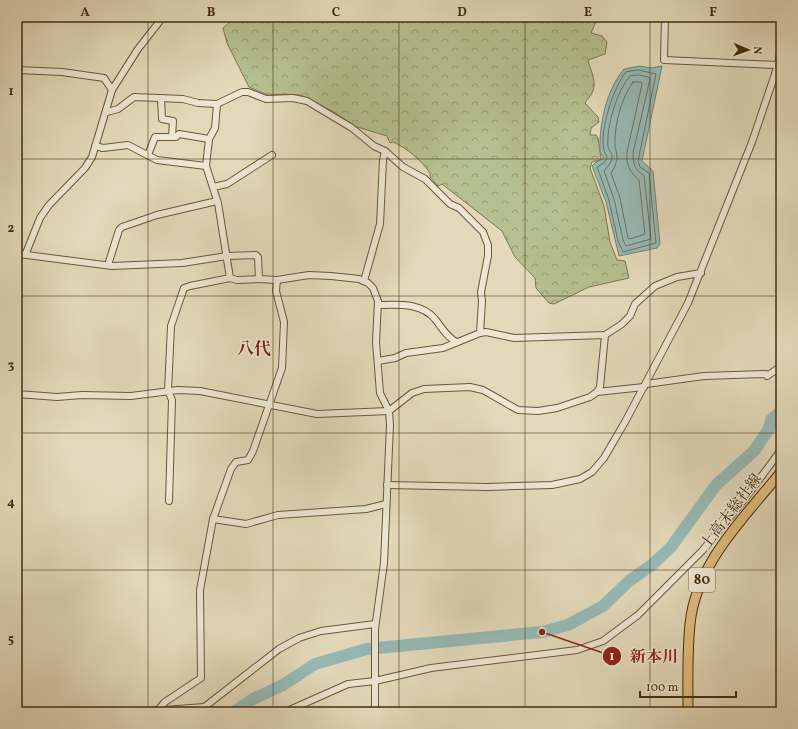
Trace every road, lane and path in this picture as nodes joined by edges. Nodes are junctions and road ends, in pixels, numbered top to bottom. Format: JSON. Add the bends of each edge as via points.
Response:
{"nodes":[{"id":1,"x":163,"y":17,"type":"edge"},
{"id":2,"x":665,"y":17,"type":"edge"},
{"id":3,"x":781,"y":39,"type":"edge"},
{"id":4,"x":780,"y":53,"type":"edge"},
{"id":5,"x":776,"y":64,"type":"junction"},
{"id":6,"x":17,"y":70,"type":"edge"},
{"id":7,"x":112,"y":90,"type":"junction"},
{"id":8,"x":161,"y":98,"type":"junction"},
{"id":9,"x":217,"y":104,"type":"junction"},
{"id":10,"x":107,"y":112,"type":"junction"},
{"id":11,"x":172,"y":137,"type":"junction"},
{"id":12,"x":209,"y":138,"type":"junction"},
{"id":13,"x":96,"y":146,"type":"junction"},
{"id":14,"x":385,"y":151,"type":"junction"},
{"id":15,"x":148,"y":155,"type":"junction"},
{"id":16,"x":272,"y":155,"type":"dead end"},
{"id":17,"x":206,"y":166,"type":"junction"},
{"id":18,"x":213,"y":186,"type":"junction"},
{"id":19,"x":217,"y":201,"type":"junction"},
{"id":20,"x":18,"y":251,"type":"edge"},
{"id":21,"x":26,"y":253,"type":"junction"},
{"id":22,"x":227,"y":256,"type":"junction"},
{"id":23,"x":108,"y":265,"type":"junction"},
{"id":24,"x":17,"y":270,"type":"edge"},
{"id":25,"x":701,"y":273,"type":"junction"},
{"id":26,"x":230,"y":278,"type":"junction"},
{"id":27,"x":260,"y":279,"type":"junction"},
{"id":28,"x":277,"y":280,"type":"junction"},
{"id":29,"x":364,"y":281,"type":"junction"},
{"id":30,"x":378,"y":305,"type":"junction"},
{"id":31,"x":480,"y":333,"type":"junction"},
{"id":32,"x":605,"y":335,"type":"junction"},
{"id":33,"x":456,"y":342,"type":"junction"},
{"id":34,"x":378,"y":361,"type":"junction"},
{"id":35,"x":780,"y":367,"type":"dead end"},
{"id":36,"x":645,"y":385,"type":"junction"},
{"id":37,"x":168,"y":391,"type":"junction"},
{"id":38,"x":597,"y":392,"type":"junction"},
{"id":39,"x":17,"y":394,"type":"edge"},
{"id":40,"x":269,"y":404,"type":"junction"},
{"id":41,"x":389,"y":411,"type":"junction"},
{"id":42,"x":781,"y":450,"type":"edge"},
{"id":43,"x":781,"y":472,"type":"edge"},
{"id":44,"x":387,"y":485,"type":"junction"},
{"id":45,"x":168,"y":501,"type":"dead end"},
{"id":46,"x":386,"y":504,"type":"junction"},
{"id":47,"x":213,"y":519,"type":"junction"},
{"id":48,"x":375,"y":626,"type":"junction"},
{"id":49,"x":375,"y":681,"type":"junction"},
{"id":50,"x":204,"y":707,"type":"junction"},
{"id":51,"x":158,"y":710,"type":"junction"},
{"id":52,"x":17,"y":712,"type":"edge"},
{"id":53,"x":21,"y":712,"type":"edge"},
{"id":54,"x":138,"y":712,"type":"edge"},
{"id":55,"x":198,"y":712,"type":"edge"},
{"id":56,"x":285,"y":712,"type":"edge"},
{"id":57,"x":375,"y":712,"type":"edge"},
{"id":58,"x":688,"y":712,"type":"edge"}],
"edges":[{"from":1,"to":7,"type":"street","via":[[138,49]]},
{"from":2,"to":5,"type":"street","via":[[664,60]]},
{"from":3,"to":4,"type":"street"},
{"from":4,"to":5,"type":"street"},
{"from":5,"to":25,"type":"street","via":[[752,142]]},
{"from":6,"to":7,"type":"street","via":[[62,72],[104,78]]},
{"from":7,"to":10,"type":"street"},
{"from":8,"to":9,"type":"street"},
{"from":8,"to":10,"type":"street","via":[[134,97],[118,109]]},
{"from":8,"to":11,"type":"street","via":[[162,119],[173,121]]},
{"from":9,"to":12,"type":"street","via":[[215,128]]},
{"from":9,"to":14,"type":"street","via":[[242,92],[254,93],[266,99],[299,98],[352,128],[374,146]]},
{"from":10,"to":13,"type":"street"},
{"from":11,"to":12,"type":"street","via":[[179,134]]},
{"from":11,"to":15,"type":"street","via":[[155,137]]},
{"from":12,"to":17,"type":"street"},
{"from":13,"to":15,"type":"street","via":[[104,148],[128,145]]},
{"from":13,"to":21,"type":"street","via":[[85,168],[49,205],[40,218]]},
{"from":14,"to":29,"type":"street","via":[[380,224]]},
{"from":14,"to":31,"type":"street","via":[[404,167],[425,179],[483,232],[488,245],[488,256],[481,292]]},
{"from":15,"to":17,"type":"street","via":[[166,162]]},
{"from":16,"to":18,"type":"street","via":[[227,184]]},
{"from":17,"to":18,"type":"street"},
{"from":18,"to":19,"type":"street"},
{"from":19,"to":22,"type":"street"},
{"from":19,"to":23,"type":"street","via":[[157,215],[122,227]]},
{"from":20,"to":21,"type":"street"},
{"from":20,"to":24,"type":"street"},
{"from":21,"to":23,"type":"street","via":[[39,257]]},
{"from":22,"to":23,"type":"street","via":[[182,263]]},
{"from":22,"to":26,"type":"street"},
{"from":22,"to":27,"type":"street","via":[[256,255]]},
{"from":25,"to":32,"type":"street","via":[[676,277],[655,286],[635,304],[630,316],[622,324]]},
{"from":25,"to":36,"type":"street"},
{"from":26,"to":27,"type":"street"},
{"from":26,"to":37,"type":"street","via":[[184,288],[171,326]]},
{"from":27,"to":28,"type":"street"},
{"from":28,"to":29,"type":"street","via":[[309,275]]},
{"from":28,"to":40,"type":"street","via":[[276,291],[284,322],[282,368]]},
{"from":29,"to":30,"type":"street","via":[[374,288]]},
{"from":30,"to":33,"type":"street","via":[[399,304],[420,309],[434,317],[449,338]]},
{"from":30,"to":34,"type":"street"},
{"from":31,"to":32,"type":"street","via":[[514,338]]},
{"from":31,"to":33,"type":"street"},
{"from":32,"to":38,"type":"street","via":[[600,387]]},
{"from":33,"to":34,"type":"street","via":[[443,348],[406,352],[395,358]]},
{"from":34,"to":41,"type":"street","via":[[380,393]]},
{"from":35,"to":36,"type":"street","via":[[767,376],[704,376]]},
{"from":36,"to":38,"type":"street"},
{"from":36,"to":44,"type":"street","via":[[604,458],[592,472],[574,482],[537,487]]},
{"from":37,"to":39,"type":"street","via":[[132,396],[57,397]]},
{"from":37,"to":40,"type":"street","via":[[200,391]]},
{"from":37,"to":45,"type":"street","via":[[172,400]]},
{"from":38,"to":41,"type":"street","via":[[590,397],[557,408],[538,411],[518,410],[482,390],[470,387],[424,389],[412,393]]},
{"from":40,"to":41,"type":"street","via":[[317,414]]},
{"from":40,"to":47,"type":"street","via":[[248,460],[236,462],[231,469]]},
{"from":41,"to":44,"type":"street"},
{"from":42,"to":49,"type":"street","via":[[702,551],[638,615],[602,641],[577,650],[431,668]]},
{"from":43,"to":58,"type":"main road","name":"上高末総社線","number":"80","via":[[738,524],[705,573],[690,622]]},
{"from":44,"to":46,"type":"street"},
{"from":46,"to":47,"type":"street","via":[[366,509],[278,515],[246,524]]},
{"from":46,"to":48,"type":"street","via":[[384,563]]},
{"from":47,"to":51,"type":"street","via":[[199,596],[201,678],[165,702]]},
{"from":48,"to":49,"type":"street"},
{"from":48,"to":50,"type":"street","via":[[321,631],[299,638],[279,649]]},
{"from":49,"to":56,"type":"street","via":[[348,684]]},
{"from":49,"to":57,"type":"street"},
{"from":50,"to":51,"type":"street"},
{"from":50,"to":55,"type":"street"},
{"from":51,"to":54,"type":"street"},
{"from":52,"to":53,"type":"street"}]}
